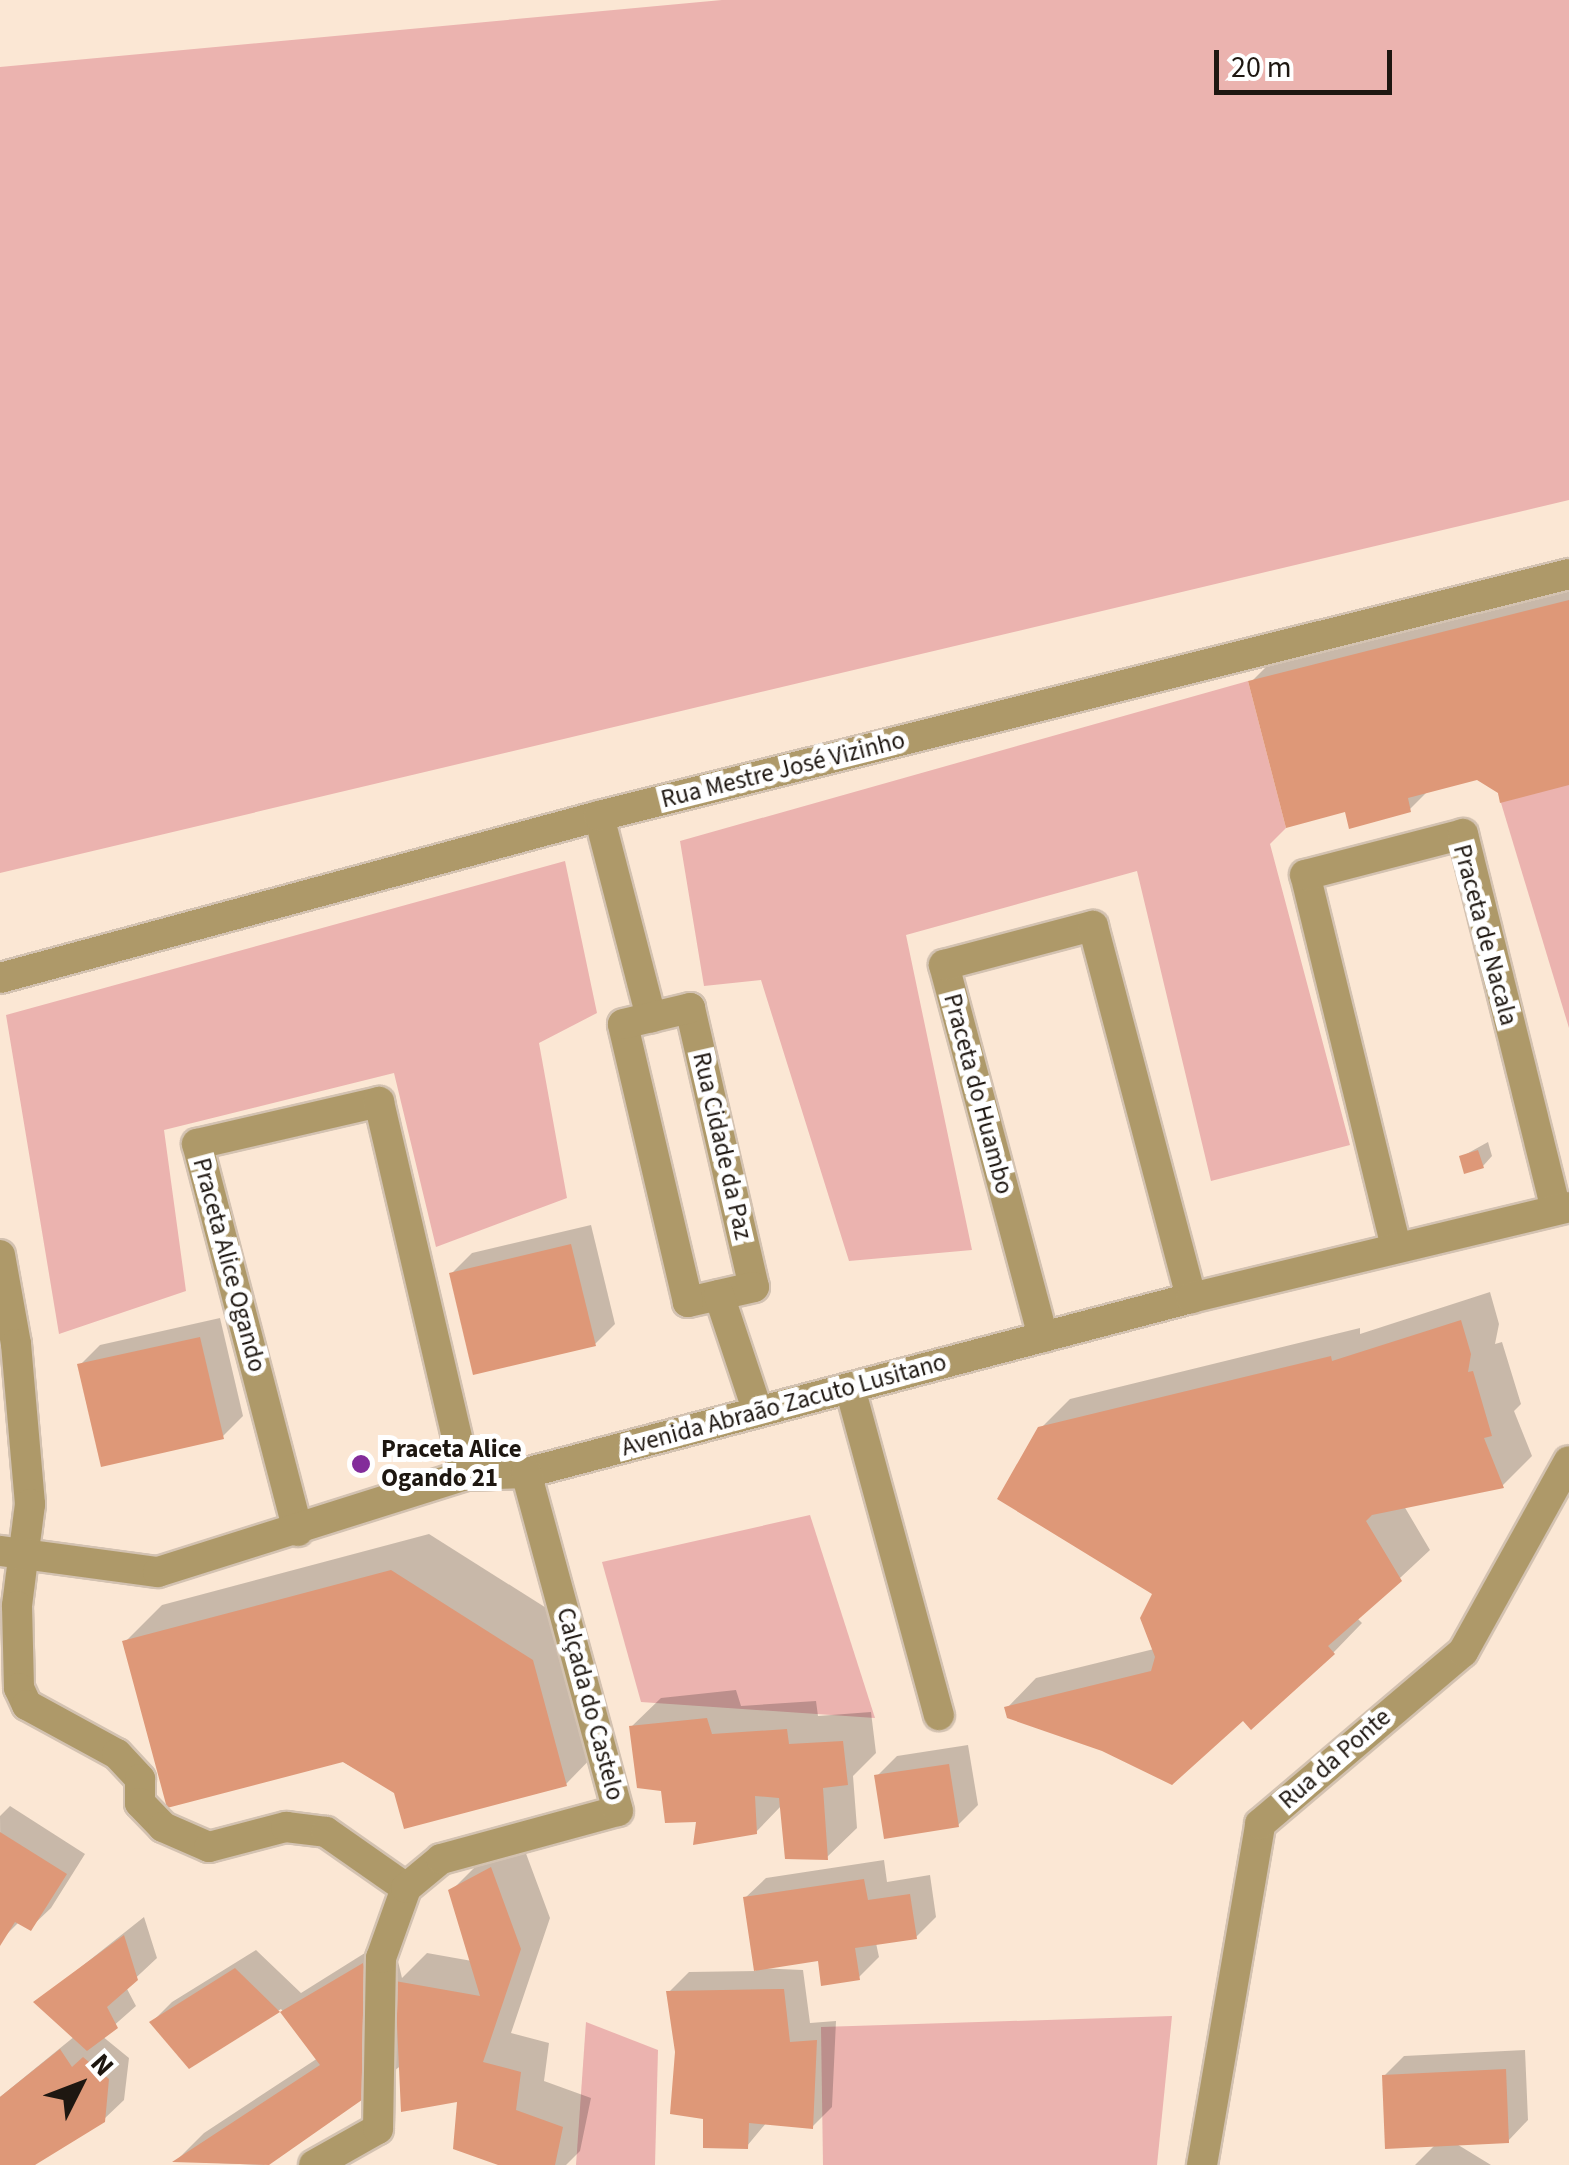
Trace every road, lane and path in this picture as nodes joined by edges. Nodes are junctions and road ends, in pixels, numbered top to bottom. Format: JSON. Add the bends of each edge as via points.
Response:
{"nodes":[{"id":1,"x":1569,"y":574,"type":"edge"},
{"id":2,"x":598,"y":816,"type":"junction"},
{"id":3,"x":0,"y":978,"type":"edge"},
{"id":4,"x":651,"y":1017,"type":"junction"},
{"id":5,"x":1562,"y":1208,"type":"edge"},
{"id":6,"x":1396,"y":1246,"type":"junction"},
{"id":7,"x":0,"y":1255,"type":"edge"},
{"id":8,"x":719,"y":1295,"type":"junction"},
{"id":9,"x":1191,"y":1298,"type":"junction"},
{"id":10,"x":1042,"y":1337,"type":"junction"},
{"id":11,"x":850,"y":1388,"type":"junction"},
{"id":12,"x":758,"y":1412,"type":"junction"},
{"id":13,"x":1569,"y":1461,"type":"edge"},
{"id":14,"x":526,"y":1473,"type":"junction"},
{"id":15,"x":466,"y":1475,"type":"junction"},
{"id":16,"x":298,"y":1531,"type":"junction"},
{"id":17,"x":14,"y":1551,"type":"edge"},
{"id":18,"x":940,"y":1714,"type":"dead end"},
{"id":19,"x":406,"y":1888,"type":"junction"},
{"id":20,"x":314,"y":2165,"type":"edge"},
{"id":21,"x":1202,"y":2165,"type":"edge"}],
"edges":[{"from":1,"to":2,"type":"street","name":"Rua Mestre José Vizinho"},
{"from":2,"to":3,"type":"street","name":"Rua Mestre José Vizinho"},
{"from":2,"to":4,"type":"street"},
{"from":4,"to":8,"type":"street","via":[[623,1024],[688,1302]]},
{"from":4,"to":8,"type":"street","name":"Rua Cidade da Paz","via":[[690,1008],[754,1287]]},
{"from":5,"to":6,"type":"street","name":"Avenida Abraão Zacuto Lusitano"},
{"from":5,"to":6,"type":"street","name":"Praceta de Nacala","via":[[1464,834],[1305,875]]},
{"from":6,"to":9,"type":"street","name":"Avenida Abraão Zacuto Lusitano"},
{"from":7,"to":17,"type":"street","via":[[16,1344]]},
{"from":8,"to":12,"type":"street"},
{"from":9,"to":10,"type":"street","name":"Avenida Abraão Zacuto Lusitano"},
{"from":9,"to":10,"type":"street","name":"Praceta do Huambo","via":[[1093,926],[944,964]]},
{"from":10,"to":11,"type":"street","name":"Avenida Abraão Zacuto Lusitano"},
{"from":11,"to":12,"type":"street","name":"Avenida Abraão Zacuto Lusitano"},
{"from":11,"to":18,"type":"street"},
{"from":12,"to":14,"type":"street","name":"Avenida Abraão Zacuto Lusitano"},
{"from":13,"to":21,"type":"street","name":"Rua da Ponte","via":[[1462,1652],[1260,1824]]},
{"from":14,"to":15,"type":"street","name":"Avenida Abraão Zacuto Lusitano"},
{"from":14,"to":19,"type":"street","name":"Calçada do Castelo","via":[[618,1812],[441,1859]]},
{"from":15,"to":16,"type":"street","name":"Avenida Abraão Zacuto Lusitano"},
{"from":15,"to":16,"type":"street","name":"Praceta Alice Ogando","via":[[379,1102],[197,1144]]},
{"from":16,"to":17,"type":"street","name":"Avenida Abraão Zacuto Lusitano","via":[[158,1572]]},
{"from":17,"to":19,"type":"street","via":[[20,1688],[27,1705],[117,1754],[140,1780],[140,1802],[163,1827],[208,1847],[286,1827],[326,1832]]},
{"from":19,"to":20,"type":"street","via":[[381,1958],[378,2129]]}]}
